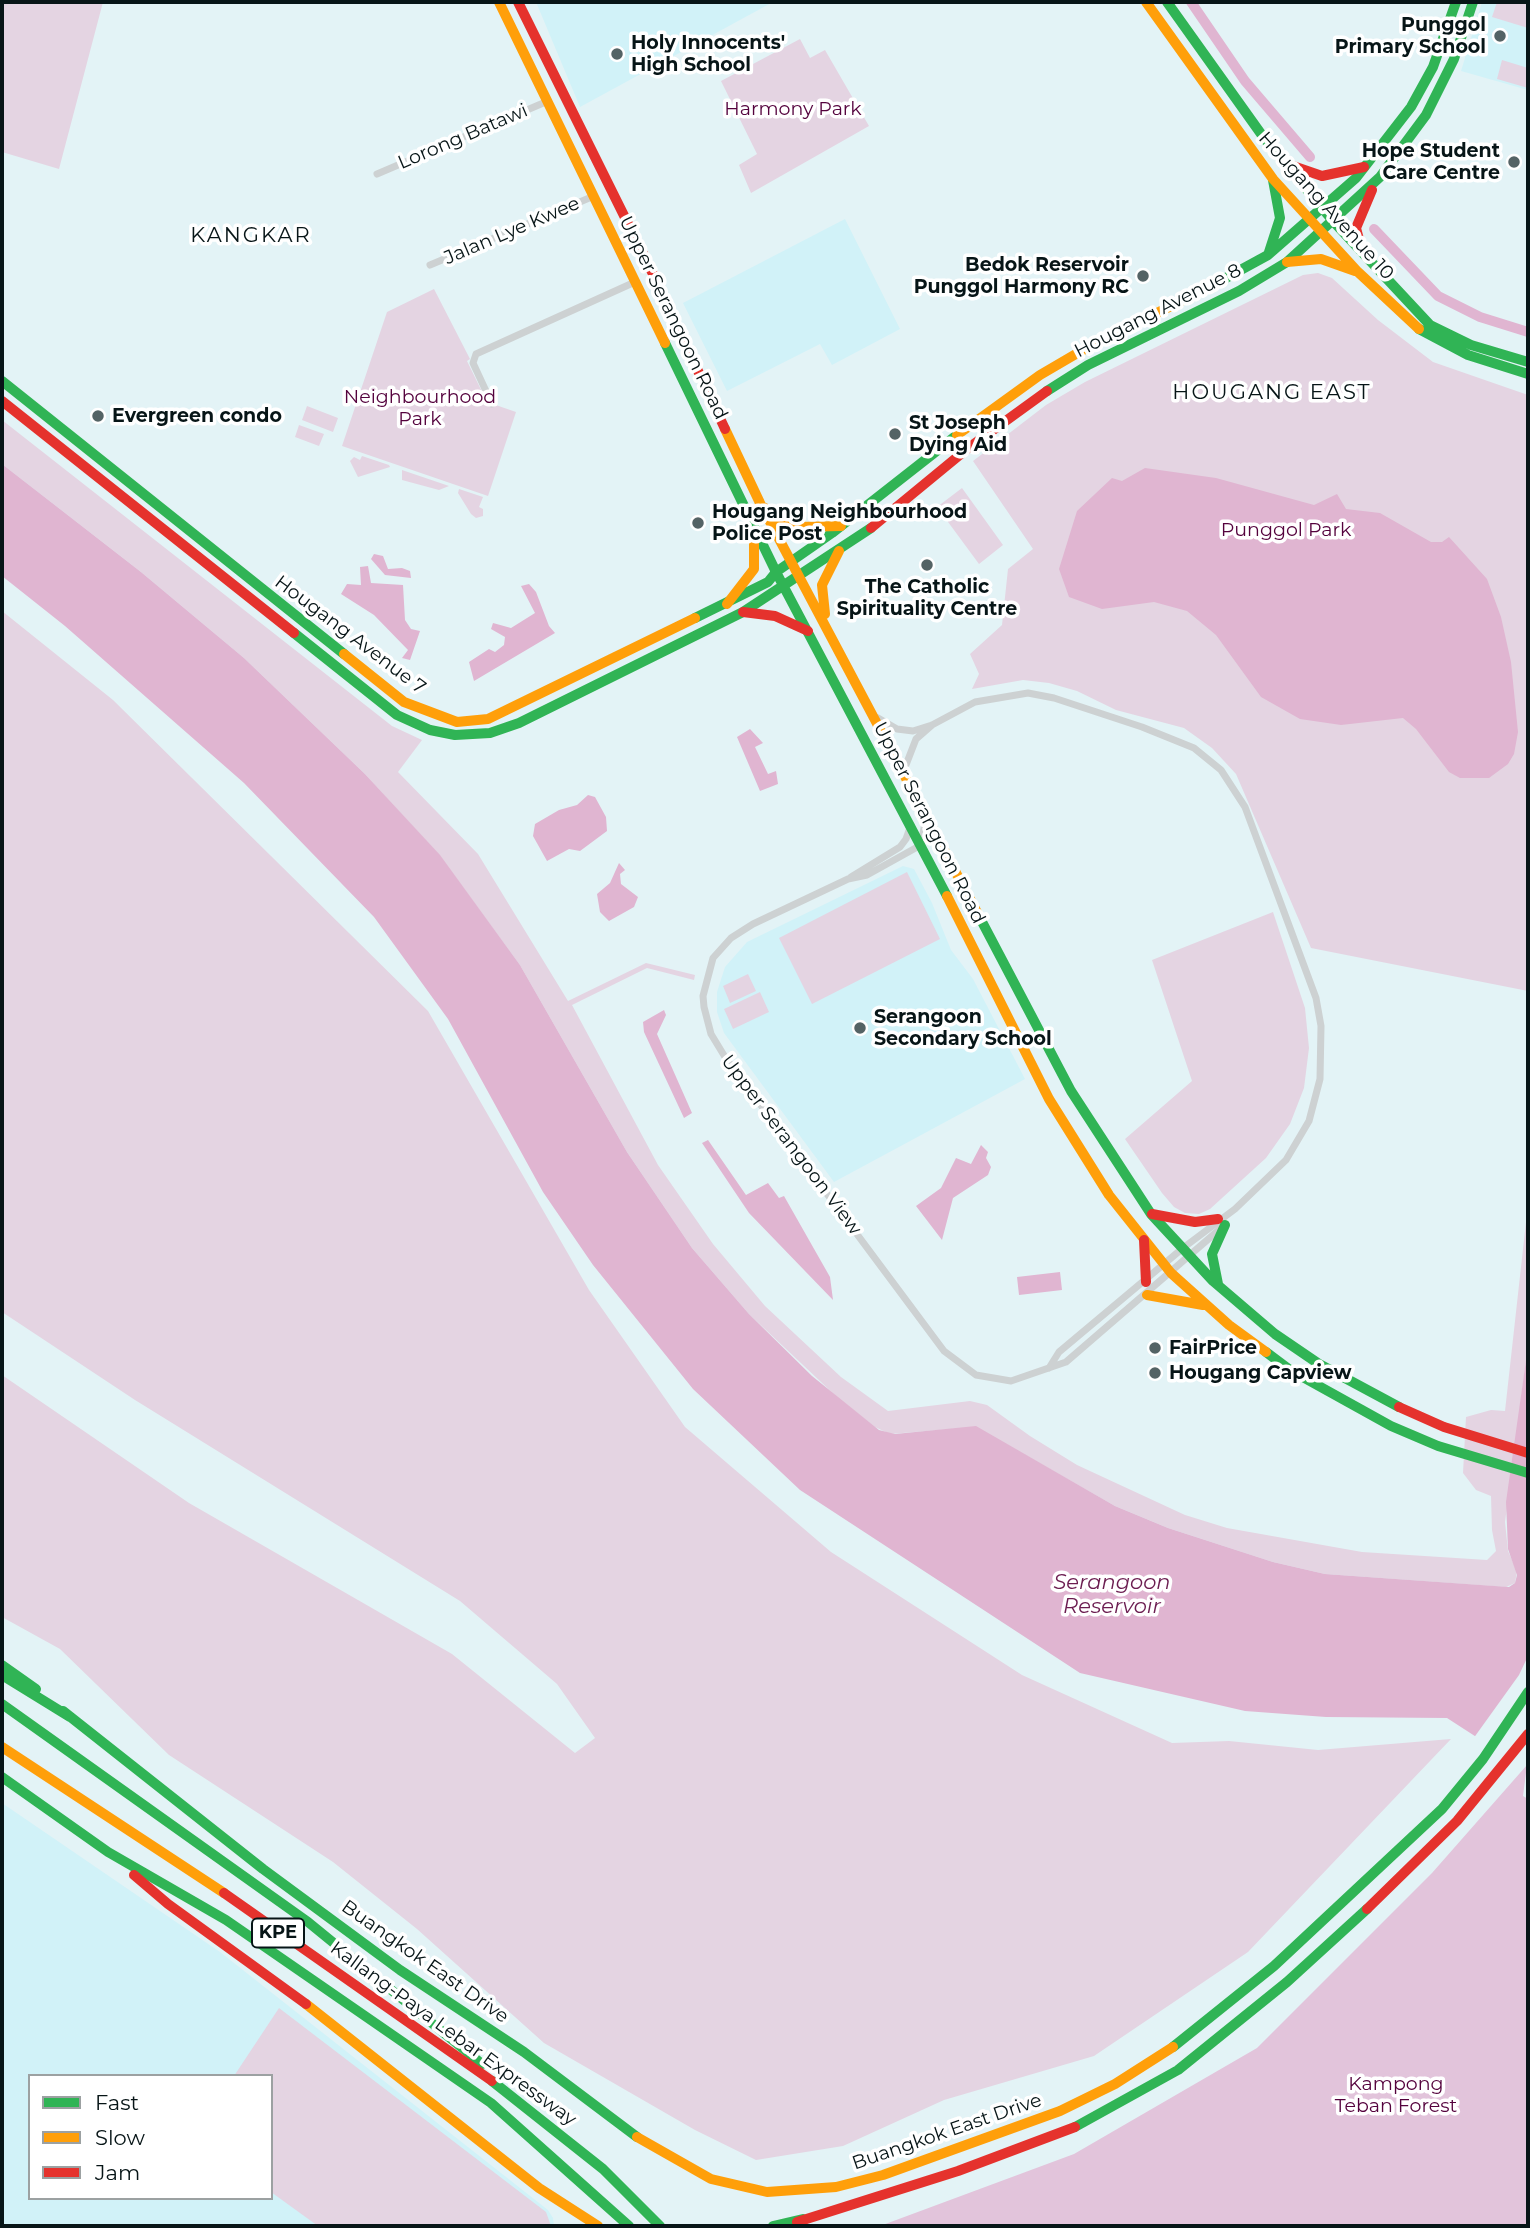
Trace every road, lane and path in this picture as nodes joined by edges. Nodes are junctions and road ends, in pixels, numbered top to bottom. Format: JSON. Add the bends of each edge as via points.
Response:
{"nodes":[{"id":1,"x":499,"y":2,"type":"edge"},
{"id":2,"x":518,"y":2,"type":"edge"},
{"id":3,"x":1146,"y":2,"type":"edge"},
{"id":4,"x":1167,"y":2,"type":"edge"},
{"id":5,"x":1456,"y":2,"type":"edge"},
{"id":6,"x":1473,"y":2,"type":"edge"},
{"id":7,"x":548,"y":100,"type":"junction"},
{"id":8,"x":1285,"y":163,"type":"junction"},
{"id":9,"x":1364,"y":167,"type":"junction"},
{"id":10,"x":377,"y":174,"type":"dead end"},
{"id":11,"x":1380,"y":177,"type":"junction"},
{"id":12,"x":1273,"y":179,"type":"junction"},
{"id":13,"x":594,"y":195,"type":"junction"},
{"id":14,"x":1324,"y":210,"type":"junction"},
{"id":15,"x":1311,"y":220,"type":"junction"},
{"id":16,"x":1333,"y":221,"type":"junction"},
{"id":17,"x":1321,"y":232,"type":"junction"},
{"id":18,"x":1268,"y":255,"type":"junction"},
{"id":19,"x":1366,"y":255,"type":"junction"},
{"id":20,"x":1287,"y":262,"type":"junction"},
{"id":21,"x":430,"y":265,"type":"dead end"},
{"id":22,"x":1358,"y":272,"type":"junction"},
{"id":23,"x":636,"y":282,"type":"junction"},
{"id":24,"x":1528,"y":362,"type":"edge"},
{"id":25,"x":1528,"y":374,"type":"edge"},
{"id":26,"x":2,"y":381,"type":"edge"},
{"id":27,"x":2,"y":401,"type":"edge"},
{"id":28,"x":492,"y":404,"type":"dead end"},
{"id":29,"x":760,"y":503,"type":"junction"},
{"id":30,"x":753,"y":525,"type":"junction"},
{"id":31,"x":841,"y":526,"type":"junction"},
{"id":32,"x":839,"y":551,"type":"junction"},
{"id":33,"x":792,"y":561,"type":"junction"},
{"id":34,"x":776,"y":572,"type":"junction"},
{"id":35,"x":799,"y":574,"type":"junction"},
{"id":36,"x":785,"y":587,"type":"junction"},
{"id":37,"x":727,"y":604,"type":"junction"},
{"id":38,"x":743,"y":612,"type":"junction"},
{"id":39,"x":827,"y":625,"type":"junction"},
{"id":40,"x":808,"y":631,"type":"junction"},
{"id":41,"x":874,"y":716,"type":"junction"},
{"id":42,"x":932,"y":725,"type":"junction"},
{"id":43,"x":904,"y":777,"type":"junction"},
{"id":44,"x":926,"y":813,"type":"junction"},
{"id":45,"x":911,"y":825,"type":"junction"},
{"id":46,"x":921,"y":845,"type":"junction"},
{"id":47,"x":848,"y":880,"type":"junction"},
{"id":48,"x":1152,"y":1214,"type":"junction"},
{"id":49,"x":1222,"y":1222,"type":"junction"},
{"id":50,"x":1144,"y":1239,"type":"junction"},
{"id":51,"x":1186,"y":1252,"type":"junction"},
{"id":52,"x":1168,"y":1269,"type":"junction"},
{"id":53,"x":1146,"y":1282,"type":"junction"},
{"id":54,"x":1219,"y":1286,"type":"junction"},
{"id":55,"x":1147,"y":1295,"type":"junction"},
{"id":56,"x":1207,"y":1306,"type":"junction"},
{"id":57,"x":1049,"y":1368,"type":"junction"},
{"id":58,"x":1525,"y":1451,"type":"edge"},
{"id":59,"x":1528,"y":1473,"type":"edge"},
{"id":60,"x":2,"y":1665,"type":"edge"},
{"id":61,"x":2,"y":1675,"type":"edge"},
{"id":62,"x":1528,"y":1692,"type":"edge"},
{"id":63,"x":2,"y":1704,"type":"edge"},
{"id":64,"x":70,"y":1717,"type":"junction"},
{"id":65,"x":1528,"y":1734,"type":"edge"},
{"id":66,"x":2,"y":1747,"type":"edge"},
{"id":67,"x":2,"y":1777,"type":"edge"},
{"id":68,"x":108,"y":1852,"type":"junction"},
{"id":69,"x":550,"y":2124,"type":"junction"},
{"id":70,"x":803,"y":2219,"type":"junction"},
{"id":71,"x":598,"y":2226,"type":"edge"},
{"id":72,"x":629,"y":2226,"type":"edge"},
{"id":73,"x":660,"y":2226,"type":"edge"},
{"id":74,"x":773,"y":2226,"type":"edge"},
{"id":75,"x":790,"y":2226,"type":"edge"}],
"edges":[{"from":1,"to":7,"type":"main road","name":"Upper Serangoon Road"},
{"from":2,"to":29,"type":"main road","name":"Upper Serangoon Road"},
{"from":3,"to":12,"type":"main road","name":"Hougang Avenue 10"},
{"from":4,"to":8,"type":"main road","name":"Hougang Avenue 10"},
{"from":5,"to":9,"type":"main road","name":"Hougang Avenue 8","via":[[1433,67],[1411,107]]},
{"from":6,"to":11,"type":"main road","name":"Hougang Avenue 8","via":[[1454,59],[1426,115]]},
{"from":7,"to":10,"type":"street","name":"Lorong Batawi"},
{"from":7,"to":13,"type":"main road","name":"Upper Serangoon Road"},
{"from":8,"to":9,"type":"main road","via":[[1322,176]]},
{"from":8,"to":14,"type":"main road","name":"Hougang Avenue 10"},
{"from":9,"to":14,"type":"main road","name":"Hougang Avenue 8"},
{"from":11,"to":16,"type":"main road","name":"Hougang Avenue 8"},
{"from":11,"to":19,"type":"main road","via":[[1356,228]]},
{"from":12,"to":15,"type":"main road","name":"Hougang Avenue 10"},
{"from":12,"to":18,"type":"main road","via":[[1280,218]]},
{"from":13,"to":21,"type":"street","name":"Jalan Lye Kwee"},
{"from":13,"to":23,"type":"main road","name":"Upper Serangoon Road"},
{"from":14,"to":15,"type":"main road","name":"Hougang Avenue 8"},
{"from":14,"to":16,"type":"main road","name":"Hougang Avenue 10"},
{"from":15,"to":17,"type":"main road","name":"Hougang Avenue 10"},
{"from":15,"to":18,"type":"main road","name":"Hougang Avenue 8"},
{"from":16,"to":17,"type":"main road","name":"Hougang Avenue 8"},
{"from":16,"to":19,"type":"main road","name":"Hougang Avenue 10"},
{"from":17,"to":20,"type":"main road","name":"Hougang Avenue 8"},
{"from":17,"to":22,"type":"main road","name":"Hougang Avenue 10"},
{"from":18,"to":31,"type":"main road","name":"Hougang Avenue 8","via":[[1040,375]]},
{"from":19,"to":24,"type":"main road","name":"Hougang Avenue 10","via":[[1430,326],[1471,345]]},
{"from":20,"to":22,"type":"main road","via":[[1321,259]]},
{"from":20,"to":32,"type":"main road","name":"Hougang Avenue 8","via":[[1046,391]]},
{"from":22,"to":25,"type":"main road","name":"Hougang Avenue 10","via":[[1426,335],[1468,355]]},
{"from":23,"to":28,"type":"street","via":[[476,354],[473,363]]},
{"from":23,"to":30,"type":"main road","name":"Upper Serangoon Road"},
{"from":26,"to":37,"type":"main road","name":"Hougang Avenue 7","via":[[375,680],[404,702],[432,715],[457,722],[488,719]]},
{"from":27,"to":38,"type":"main road","name":"Hougang Avenue 7","via":[[356,684],[403,719],[430,730],[474,736],[519,723]]},
{"from":29,"to":31,"type":"main road","via":[[782,522],[797,527]]},
{"from":29,"to":33,"type":"main road","name":"Upper Serangoon Road"},
{"from":30,"to":34,"type":"main road","name":"Upper Serangoon Road"},
{"from":30,"to":37,"type":"main road","via":[[754,569]]},
{"from":31,"to":33,"type":"main road","name":"Hougang Avenue 8"},
{"from":32,"to":35,"type":"main road","name":"Hougang Avenue 8"},
{"from":32,"to":39,"type":"main road","via":[[822,585]]},
{"from":33,"to":34,"type":"main road","name":"Hougang Avenue 7"},
{"from":33,"to":35,"type":"main road","name":"Upper Serangoon Road"},
{"from":34,"to":36,"type":"main road","name":"Upper Serangoon Road"},
{"from":34,"to":37,"type":"main road","name":"Hougang Avenue 7","via":[[768,582]]},
{"from":35,"to":36,"type":"main road","name":"Hougang Avenue 8"},
{"from":35,"to":39,"type":"main road","name":"Upper Serangoon Road"},
{"from":36,"to":38,"type":"main road","name":"Hougang Avenue 7"},
{"from":36,"to":40,"type":"main road","name":"Upper Serangoon Road"},
{"from":38,"to":40,"type":"main road","via":[[775,615]]},
{"from":39,"to":41,"type":"main road","name":"Upper Serangoon Road"},
{"from":40,"to":45,"type":"main road","name":"Upper Serangoon Road"},
{"from":41,"to":42,"type":"street","via":[[902,730]]},
{"from":41,"to":43,"type":"main road","name":"Upper Serangoon Road"},
{"from":42,"to":43,"type":"street","via":[[911,747]]},
{"from":42,"to":49,"type":"street","via":[[989,697],[1028,694],[1054,698],[1183,743],[1210,761],[1233,785],[1260,842],[1304,961],[1316,998],[1322,1052],[1315,1101],[1296,1145],[1280,1169]]},
{"from":43,"to":44,"type":"main road","name":"Upper Serangoon Road"},
{"from":44,"to":46,"type":"street"},
{"from":44,"to":48,"type":"main road","name":"Upper Serangoon Road","via":[[1071,1091]]},
{"from":45,"to":46,"type":"main road","name":"Upper Serangoon Road"},
{"from":45,"to":47,"type":"street","name":"Upper Serangoon View","via":[[900,847]]},
{"from":46,"to":47,"type":"street","name":"Upper Serangoon View","via":[[867,875]]},
{"from":46,"to":50,"type":"main road","name":"Upper Serangoon Road","via":[[1049,1099],[1109,1195]]},
{"from":47,"to":57,"type":"street","name":"Upper Serangoon View","via":[[752,924],[713,958],[703,996],[711,1034],[944,1351],[976,1375],[1002,1380],[1021,1379]]},
{"from":48,"to":49,"type":"main road"},
{"from":48,"to":51,"type":"main road","name":"Upper Serangoon Road"},
{"from":49,"to":51,"type":"street"},
{"from":49,"to":54,"type":"main road","via":[[1212,1254]]},
{"from":50,"to":52,"type":"main road","name":"Upper Serangoon Road"},
{"from":50,"to":53,"type":"main road"},
{"from":51,"to":52,"type":"street"},
{"from":51,"to":54,"type":"main road","name":"Upper Serangoon Road"},
{"from":52,"to":53,"type":"street"},
{"from":52,"to":55,"type":"street","name":"Upper Serangoon View"},
{"from":52,"to":56,"type":"main road","name":"Upper Serangoon Road"},
{"from":53,"to":57,"type":"street","via":[[1059,1352]]},
{"from":54,"to":58,"type":"main road","name":"Upper Serangoon Road","via":[[1275,1334],[1354,1385],[1444,1427]]},
{"from":55,"to":56,"type":"main road"},
{"from":55,"to":57,"type":"street","name":"Upper Serangoon View","via":[[1066,1362]]},
{"from":56,"to":59,"type":"main road","name":"Upper Serangoon Road","via":[[1290,1370],[1367,1415],[1438,1446]]},
{"from":60,"to":64,"type":"main road","name":"Buangkok East Drive"},
{"from":61,"to":64,"type":"main road"},
{"from":62,"to":64,"type":"main road","name":"Buangkok East Drive","via":[[1483,1759],[1388,1863],[1275,1966],[1166,2052],[1060,2111],[883,2175],[805,2192],[767,2192],[710,2179],[651,2147],[524,2052],[400,1970]]},
{"from":63,"to":69,"type":"main road","via":[[308,1923],[460,2044]]},
{"from":65,"to":70,"type":"main road","name":"Buangkok East Drive","via":[[1478,1797],[1403,1876],[1346,1930],[1178,2070],[1068,2131]]},
{"from":66,"to":69,"type":"main road","name":"Kallang-Paya Lebar Expressway","number":"KPE","via":[[368,1991]]},
{"from":67,"to":68,"type":"main road","name":"Kallang-Paya Lebar Expressway","number":"KPE"},
{"from":68,"to":71,"type":"main road","via":[[168,1904],[297,1997],[539,2188]]},
{"from":68,"to":72,"type":"main road","name":"Kallang-Paya Lebar Expressway","number":"KPE","via":[[226,1920],[491,2103]]},
{"from":69,"to":73,"type":"main road","name":"Kallang-Paya Lebar Expressway","number":"KPE"},
{"from":70,"to":74,"type":"main road"},
{"from":70,"to":75,"type":"main road","name":"Buangkok East Drive"}]}
